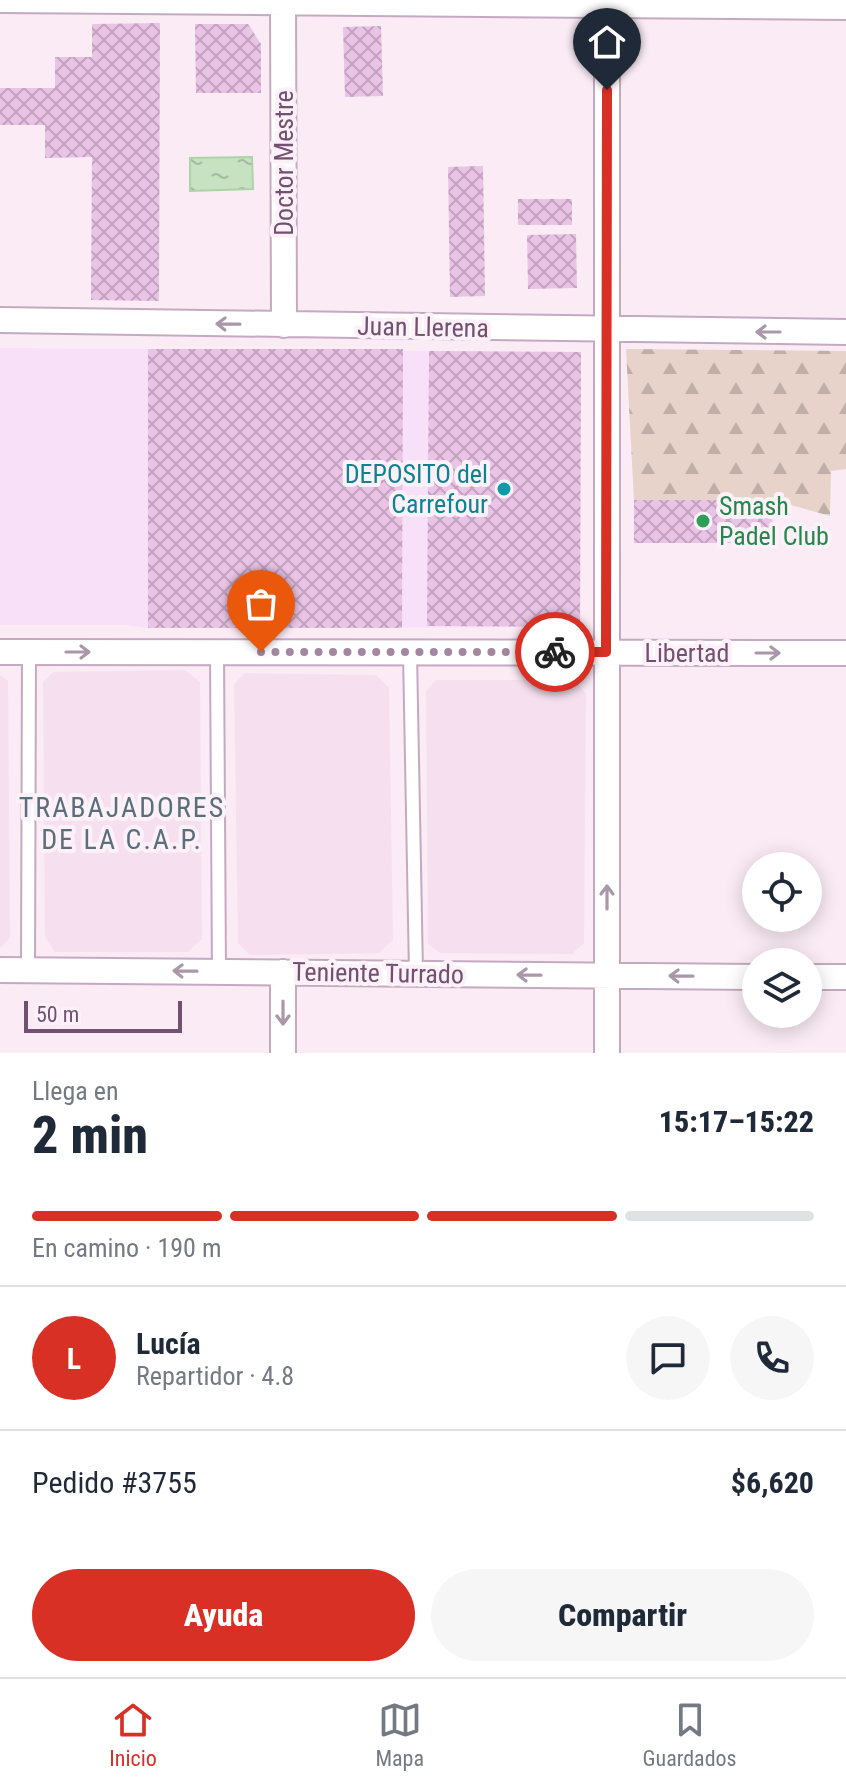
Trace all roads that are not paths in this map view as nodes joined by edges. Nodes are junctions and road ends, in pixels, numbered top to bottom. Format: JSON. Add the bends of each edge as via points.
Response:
{"nodes":[{"id":1,"x":0,"y":0,"type":"edge"},
{"id":2,"x":283,"y":1,"type":"edge"},
{"id":3,"x":607,"y":3,"type":"edge"},
{"id":4,"x":846,"y":7,"type":"edge"},
{"id":5,"x":0,"y":320,"type":"edge"},
{"id":6,"x":284,"y":325,"type":"junction"},
{"id":7,"x":605,"y":331,"type":"junction"},
{"id":8,"x":846,"y":332,"type":"edge"},
{"id":9,"x":0,"y":652,"type":"edge"},
{"id":10,"x":29,"y":652,"type":"junction"},
{"id":11,"x":606,"y":652,"type":"junction"},
{"id":12,"x":217,"y":653,"type":"junction"},
{"id":13,"x":410,"y":653,"type":"junction"},
{"id":14,"x":846,"y":653,"type":"edge"},
{"id":15,"x":0,"y":970,"type":"edge"},
{"id":16,"x":28,"y":970,"type":"junction"},
{"id":17,"x":219,"y":972,"type":"junction"},
{"id":18,"x":283,"y":972,"type":"junction"},
{"id":19,"x":416,"y":973,"type":"junction"},
{"id":20,"x":607,"y":975,"type":"junction"},
{"id":21,"x":742,"y":977,"type":"edge"},
{"id":22,"x":822,"y":977,"type":"edge"},
{"id":23,"x":846,"y":977,"type":"edge"},
{"id":24,"x":283,"y":1053,"type":"edge"},
{"id":25,"x":607,"y":1053,"type":"edge"}],
"edges":[{"from":1,"to":2,"type":"street"},
{"from":2,"to":3,"type":"street"},
{"from":2,"to":6,"type":"street","name":"Doctor Mestre"},
{"from":3,"to":4,"type":"street"},
{"from":3,"to":7,"type":"street"},
{"from":6,"to":5,"type":"street","name":"Juan Llerena","one_way":true},
{"from":6,"to":7,"type":"street","name":"Juan Llerena"},
{"from":8,"to":7,"type":"street","name":"Juan Llerena","one_way":true},
{"from":7,"to":11,"type":"street"},
{"from":9,"to":10,"type":"street","name":"Libertad"},
{"from":10,"to":12,"type":"street","name":"Libertad","one_way":true},
{"from":10,"to":16,"type":"lane"},
{"from":11,"to":13,"type":"street","name":"Libertad"},
{"from":11,"to":14,"type":"street","name":"Libertad","one_way":true},
{"from":20,"to":11,"type":"street","one_way":true},
{"from":12,"to":13,"type":"street","name":"Libertad"},
{"from":12,"to":17,"type":"lane"},
{"from":13,"to":19,"type":"lane"},
{"from":15,"to":16,"type":"street","name":"Teniente Turrado"},
{"from":17,"to":16,"type":"street","name":"Teniente Turrado","one_way":true},
{"from":17,"to":18,"type":"street","name":"Teniente Turrado"},
{"from":18,"to":19,"type":"street","name":"Teniente Turrado"},
{"from":18,"to":24,"type":"street","one_way":true},
{"from":20,"to":19,"type":"street","name":"Teniente Turrado","one_way":true},
{"from":21,"to":20,"type":"street","name":"Teniente Turrado","one_way":true},
{"from":20,"to":25,"type":"street"},
{"from":22,"to":23,"type":"street"}]}
